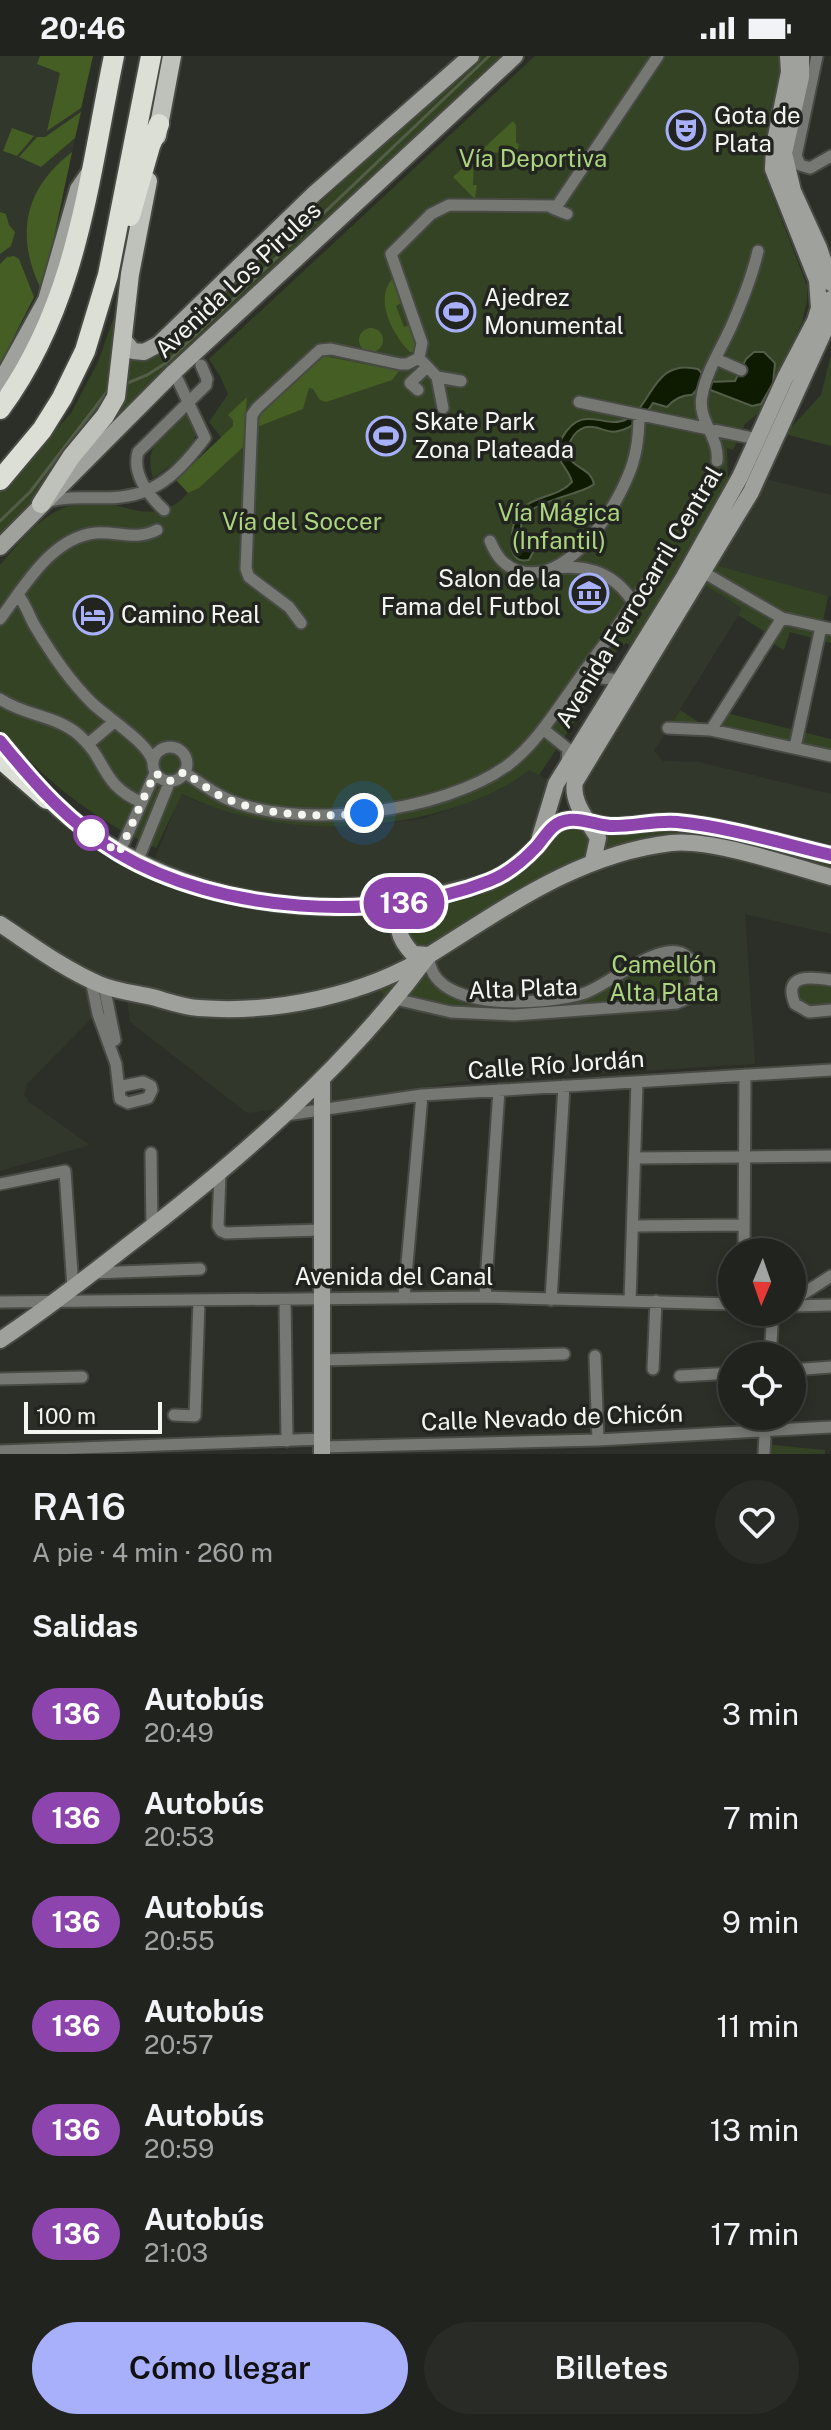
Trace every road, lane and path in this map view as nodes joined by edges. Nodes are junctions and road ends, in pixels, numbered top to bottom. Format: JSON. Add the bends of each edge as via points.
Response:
{"nodes":[{"id":1,"x":114,"y":56,"type":"edge"},
{"id":2,"x":151,"y":56,"type":"edge"},
{"id":3,"x":172,"y":56,"type":"edge"},
{"id":4,"x":471,"y":56,"type":"edge"},
{"id":5,"x":515,"y":56,"type":"edge"},
{"id":6,"x":658,"y":56,"type":"edge"},
{"id":7,"x":788,"y":56,"type":"edge"},
{"id":8,"x":801,"y":56,"type":"edge"},
{"id":9,"x":817,"y":56,"type":"edge"},
{"id":10,"x":159,"y":124,"type":"junction"},
{"id":11,"x":592,"y":155,"type":"junction"},
{"id":12,"x":831,"y":156,"type":"edge"},
{"id":13,"x":599,"y":167,"type":"dead end"},
{"id":14,"x":92,"y":168,"type":"junction"},
{"id":15,"x":552,"y":208,"type":"junction"},
{"id":16,"x":567,"y":214,"type":"dead end"},
{"id":17,"x":807,"y":237,"type":"junction"},
{"id":18,"x":117,"y":239,"type":"junction"},
{"id":19,"x":758,"y":251,"type":"dead end"},
{"id":20,"x":831,"y":283,"type":"edge"},
{"id":21,"x":831,"y":299,"type":"edge"},
{"id":22,"x":828,"y":330,"type":"edge"},
{"id":23,"x":123,"y":339,"type":"junction"},
{"id":24,"x":716,"y":359,"type":"junction"},
{"id":25,"x":423,"y":362,"type":"junction"},
{"id":26,"x":201,"y":365,"type":"dead end"},
{"id":27,"x":741,"y":370,"type":"dead end"},
{"id":28,"x":174,"y":372,"type":"junction"},
{"id":29,"x":437,"y":377,"type":"junction"},
{"id":30,"x":461,"y":381,"type":"dead end"},
{"id":31,"x":0,"y":383,"type":"edge"},
{"id":32,"x":418,"y":390,"type":"dead end"},
{"id":33,"x":188,"y":402,"type":"junction"},
{"id":34,"x":579,"y":402,"type":"dead end"},
{"id":35,"x":443,"y":408,"type":"dead end"},
{"id":36,"x":0,"y":409,"type":"edge"},
{"id":37,"x":639,"y":415,"type":"junction"},
{"id":38,"x":708,"y":429,"type":"junction"},
{"id":39,"x":757,"y":439,"type":"junction"},
{"id":40,"x":717,"y":461,"type":"dead end"},
{"id":41,"x":0,"y":480,"type":"edge"},
{"id":42,"x":146,"y":491,"type":"junction"},
{"id":43,"x":41,"y":504,"type":"junction"},
{"id":44,"x":164,"y":510,"type":"dead end"},
{"id":45,"x":157,"y":530,"type":"dead end"},
{"id":46,"x":490,"y":541,"type":"dead end"},
{"id":47,"x":0,"y":547,"type":"edge"},
{"id":48,"x":557,"y":568,"type":"junction"},
{"id":49,"x":655,"y":570,"type":"dead end"},
{"id":50,"x":703,"y":572,"type":"junction"},
{"id":51,"x":18,"y":595,"type":"junction"},
{"id":52,"x":634,"y":604,"type":"junction"},
{"id":53,"x":782,"y":618,"type":"junction"},
{"id":54,"x":0,"y":619,"type":"edge"},
{"id":55,"x":301,"y":623,"type":"dead end"},
{"id":56,"x":826,"y":628,"type":"edge"},
{"id":57,"x":585,"y":670,"type":"junction"},
{"id":58,"x":621,"y":680,"type":"junction"},
{"id":59,"x":0,"y":699,"type":"edge"},
{"id":60,"x":114,"y":722,"type":"junction"},
{"id":61,"x":668,"y":728,"type":"dead end"},
{"id":62,"x":543,"y":729,"type":"junction"},
{"id":63,"x":711,"y":730,"type":"junction"},
{"id":64,"x":0,"y":741,"type":"edge"},
{"id":65,"x":88,"y":744,"type":"junction"},
{"id":66,"x":795,"y":747,"type":"junction"},
{"id":67,"x":831,"y":756,"type":"edge"},
{"id":68,"x":3,"y":763,"type":"edge"},
{"id":69,"x":567,"y":765,"type":"junction"},
{"id":70,"x":154,"y":767,"type":"junction"},
{"id":71,"x":184,"y":772,"type":"junction"},
{"id":72,"x":170,"y":781,"type":"junction"},
{"id":73,"x":47,"y":799,"type":"junction"},
{"id":74,"x":141,"y":802,"type":"junction"},
{"id":75,"x":590,"y":824,"type":"junction"},
{"id":76,"x":537,"y":846,"type":"junction"},
{"id":77,"x":119,"y":853,"type":"junction"},
{"id":78,"x":831,"y":855,"type":"edge"},
{"id":79,"x":593,"y":861,"type":"junction"},
{"id":80,"x":137,"y":862,"type":"junction"},
{"id":81,"x":831,"y":877,"type":"edge"},
{"id":82,"x":402,"y":903,"type":"junction"},
{"id":83,"x":0,"y":924,"type":"edge"},
{"id":84,"x":429,"y":955,"type":"junction"},
{"id":85,"x":831,"y":980,"type":"edge"},
{"id":86,"x":97,"y":983,"type":"junction"},
{"id":87,"x":361,"y":986,"type":"junction"},
{"id":88,"x":601,"y":986,"type":"junction"},
{"id":89,"x":457,"y":993,"type":"junction"},
{"id":90,"x":390,"y":1005,"type":"junction"},
{"id":91,"x":606,"y":1007,"type":"junction"},
{"id":92,"x":831,"y":1010,"type":"edge"},
{"id":93,"x":451,"y":1012,"type":"junction"},
{"id":94,"x":831,"y":1070,"type":"edge"},
{"id":95,"x":745,"y":1075,"type":"junction"},
{"id":96,"x":322,"y":1079,"type":"junction"},
{"id":97,"x":637,"y":1082,"type":"junction"},
{"id":98,"x":564,"y":1086,"type":"junction"},
{"id":99,"x":122,"y":1088,"type":"dead end"},
{"id":100,"x":499,"y":1090,"type":"junction"},
{"id":101,"x":422,"y":1095,"type":"junction"},
{"id":102,"x":322,"y":1109,"type":"junction"},
{"id":103,"x":284,"y":1115,"type":"junction"},
{"id":104,"x":151,"y":1153,"type":"dead end"},
{"id":105,"x":831,"y":1156,"type":"edge"},
{"id":106,"x":744,"y":1157,"type":"junction"},
{"id":107,"x":636,"y":1158,"type":"junction"},
{"id":108,"x":220,"y":1173,"type":"junction"},
{"id":109,"x":0,"y":1184,"type":"edge"},
{"id":110,"x":744,"y":1225,"type":"junction"},
{"id":111,"x":633,"y":1226,"type":"junction"},
{"id":112,"x":152,"y":1228,"type":"junction"},
{"id":113,"x":321,"y":1230,"type":"junction"},
{"id":114,"x":744,"y":1238,"type":"edge"},
{"id":115,"x":200,"y":1269,"type":"dead end"},
{"id":116,"x":92,"y":1273,"type":"junction"},
{"id":117,"x":831,"y":1276,"type":"edge"},
{"id":118,"x":73,"y":1288,"type":"junction"},
{"id":119,"x":806,"y":1293,"type":"edge"},
{"id":120,"x":485,"y":1297,"type":"junction"},
{"id":121,"x":404,"y":1298,"type":"junction"},
{"id":122,"x":322,"y":1299,"type":"junction"},
{"id":123,"x":285,"y":1300,"type":"junction"},
{"id":124,"x":551,"y":1300,"type":"junction"},
{"id":125,"x":199,"y":1301,"type":"junction"},
{"id":126,"x":630,"y":1301,"type":"junction"},
{"id":127,"x":656,"y":1301,"type":"junction"},
{"id":128,"x":0,"y":1302,"type":"edge"},
{"id":129,"x":56,"y":1303,"type":"junction"},
{"id":130,"x":718,"y":1303,"type":"edge"},
{"id":131,"x":806,"y":1304,"type":"edge"},
{"id":132,"x":831,"y":1305,"type":"edge"},
{"id":133,"x":0,"y":1340,"type":"edge"},
{"id":134,"x":564,"y":1354,"type":"dead end"},
{"id":135,"x":595,"y":1356,"type":"dead end"},
{"id":136,"x":323,"y":1360,"type":"junction"},
{"id":137,"x":831,"y":1367,"type":"edge"},
{"id":138,"x":653,"y":1369,"type":"dead end"},
{"id":139,"x":806,"y":1369,"type":"edge"},
{"id":140,"x":718,"y":1374,"type":"edge"},
{"id":141,"x":680,"y":1376,"type":"dead end"},
{"id":142,"x":82,"y":1377,"type":"dead end"},
{"id":143,"x":0,"y":1379,"type":"edge"},
{"id":144,"x":174,"y":1415,"type":"dead end"},
{"id":145,"x":831,"y":1427,"type":"edge"},
{"id":146,"x":766,"y":1431,"type":"junction"},
{"id":147,"x":598,"y":1440,"type":"junction"},
{"id":148,"x":287,"y":1441,"type":"junction"},
{"id":149,"x":322,"y":1447,"type":"edge"},
{"id":150,"x":537,"y":1448,"type":"edge"},
{"id":151,"x":0,"y":1451,"type":"edge"},
{"id":152,"x":764,"y":1454,"type":"edge"}],
"edges":[{"from":1,"to":14,"type":"highway"},
{"from":2,"to":18,"type":"highway"},
{"from":3,"to":10,"type":"main road"},
{"from":4,"to":23,"type":"street","name":"Avenida Los Pirules","via":[[314,194],[159,344],[133,351]]},
{"from":5,"to":28,"type":"street","name":"Avenida Los Pirules"},
{"from":6,"to":11,"type":"street"},
{"from":7,"to":17,"type":"street","name":"Avenida Ferrocarril Central","via":[[773,169]]},
{"from":8,"to":17,"type":"street","name":"Avenida Ferrocarril Central","via":[[784,153]]},
{"from":9,"to":12,"type":"street","via":[[796,156],[800,165],[810,168]]},
{"from":10,"to":18,"type":"highway"},
{"from":10,"to":23,"type":"main road"},
{"from":11,"to":13,"type":"street"},
{"from":11,"to":15,"type":"street","via":[[561,203]]},
{"from":14,"to":31,"type":"street","via":[[78,189],[46,300]]},
{"from":14,"to":36,"type":"highway","via":[[55,314],[21,381]]},
{"from":15,"to":16,"type":"street"},
{"from":15,"to":25,"type":"street","via":[[449,205],[431,214],[391,254],[422,343]]},
{"from":17,"to":20,"type":"street","name":"Avenida Ferrocarril Central"},
{"from":17,"to":39,"type":"street","name":"Avenida Ferrocarril Central","via":[[819,308]]},
{"from":18,"to":41,"type":"highway","via":[[85,351],[42,430]]},
{"from":19,"to":24,"type":"street"},
{"from":21,"to":22,"type":"street","name":"Avenida Ferrocarril Central"},
{"from":22,"to":50,"type":"street","name":"Avenida Ferrocarril Central","via":[[751,492]]},
{"from":23,"to":43,"type":"main road","via":[[116,397]]},
{"from":24,"to":27,"type":"street"},
{"from":24,"to":38,"type":"street","via":[[702,396]]},
{"from":25,"to":29,"type":"street"},
{"from":25,"to":32,"type":"street","via":[[410,383]]},
{"from":25,"to":55,"type":"street","via":[[400,364],[320,350],[252,415],[246,569]]},
{"from":26,"to":33,"type":"street","via":[[206,385]]},
{"from":28,"to":33,"type":"street"},
{"from":28,"to":43,"type":"street","name":"Avenida Los Pirules"},
{"from":29,"to":30,"type":"street"},
{"from":29,"to":35,"type":"street"},
{"from":33,"to":42,"type":"street","via":[[138,452],[136,467]]},
{"from":33,"to":42,"type":"street","via":[[205,438],[175,474]]},
{"from":34,"to":37,"type":"street"},
{"from":37,"to":38,"type":"street"},
{"from":37,"to":48,"type":"street","via":[[633,463],[617,499],[590,538]]},
{"from":38,"to":39,"type":"street"},
{"from":38,"to":40,"type":"street"},
{"from":39,"to":58,"type":"street","name":"Avenida Ferrocarril Central","via":[[684,577]]},
{"from":42,"to":43,"type":"street"},
{"from":42,"to":44,"type":"street"},
{"from":43,"to":47,"type":"street","name":"Avenida Los Pirules"},
{"from":45,"to":51,"type":"street","via":[[141,536],[95,533],[63,545]]},
{"from":46,"to":48,"type":"street","via":[[511,568]]},
{"from":48,"to":52,"type":"street","via":[[592,569],[622,587]]},
{"from":49,"to":52,"type":"street"},
{"from":50,"to":53,"type":"street"},
{"from":50,"to":75,"type":"street","name":"Avenida Ferrocarril Central","via":[[575,782],[575,796]]},
{"from":51,"to":54,"type":"street"},
{"from":51,"to":60,"type":"street","via":[[53,658]]},
{"from":52,"to":57,"type":"street"},
{"from":53,"to":56,"type":"street"},
{"from":53,"to":63,"type":"street"},
{"from":56,"to":66,"type":"street"},
{"from":57,"to":58,"type":"street"},
{"from":57,"to":62,"type":"street"},
{"from":58,"to":69,"type":"street","name":"Avenida Ferrocarril Central"},
{"from":59,"to":65,"type":"street","via":[[51,718]]},
{"from":60,"to":65,"type":"street"},
{"from":60,"to":70,"type":"street","via":[[147,749]]},
{"from":61,"to":63,"type":"street"},
{"from":62,"to":69,"type":"street","via":[[568,749]]},
{"from":62,"to":71,"type":"street","via":[[507,765],[469,786],[422,802],[348,815],[261,808],[227,799]]},
{"from":63,"to":66,"type":"street"},
{"from":64,"to":73,"type":"street"},
{"from":65,"to":74,"type":"street","via":[[118,791]]},
{"from":66,"to":67,"type":"street"},
{"from":68,"to":73,"type":"highway"},
{"from":69,"to":76,"type":"street","name":"Avenida Ferrocarril Central"},
{"from":70,"to":71,"type":"street","via":[[158,752],[173,748],[185,757]]},
{"from":70,"to":72,"type":"street"},
{"from":70,"to":74,"type":"street"},
{"from":71,"to":72,"type":"street"},
{"from":72,"to":80,"type":"street"},
{"from":73,"to":77,"type":"street"},
{"from":74,"to":77,"type":"street"},
{"from":75,"to":76,"type":"street","via":[[573,819],[557,823]]},
{"from":75,"to":78,"type":"street","via":[[674,822]]},
{"from":75,"to":79,"type":"street","via":[[598,838]]},
{"from":76,"to":82,"type":"street","via":[[509,871],[488,881]]},
{"from":77,"to":80,"type":"street"},
{"from":79,"to":81,"type":"street","via":[[675,842]]},
{"from":79,"to":84,"type":"street","via":[[518,898]]},
{"from":80,"to":82,"type":"street","via":[[242,898],[335,907]]},
{"from":82,"to":84,"type":"street","via":[[399,936],[413,954]]},
{"from":83,"to":86,"type":"street"},
{"from":84,"to":87,"type":"street"},
{"from":84,"to":89,"type":"street","name":"Alta Plata","via":[[435,977]]},
{"from":84,"to":90,"type":"street"},
{"from":85,"to":92,"type":"street","via":[[802,977],[792,994],[795,1004],[809,1012]]},
{"from":86,"to":87,"type":"street","via":[[198,1008],[271,1007],[326,999]]},
{"from":86,"to":99,"type":"street","via":[[98,1014]]},
{"from":87,"to":90,"type":"street","via":[[376,988]]},
{"from":88,"to":89,"type":"street","name":"Alta Plata","via":[[574,996],[494,1002]]},
{"from":88,"to":91,"type":"street"},
{"from":88,"to":91,"type":"street","name":"Alta Plata","via":[[642,959],[670,952],[688,958],[696,969],[693,992],[677,1003]]},
{"from":89,"to":93,"type":"street","name":"Alta Plata"},
{"from":90,"to":93,"type":"street","name":"Alta Plata"},
{"from":90,"to":96,"type":"street"},
{"from":91,"to":93,"type":"street","name":"Alta Plata","via":[[514,1015]]},
{"from":94,"to":95,"type":"street","name":"Calle Río Jordán"},
{"from":95,"to":97,"type":"street","name":"Calle Río Jordán"},
{"from":95,"to":106,"type":"street"},
{"from":96,"to":102,"type":"street"},
{"from":96,"to":103,"type":"street"},
{"from":97,"to":98,"type":"street","name":"Calle Río Jordán"},
{"from":97,"to":107,"type":"street"},
{"from":98,"to":100,"type":"street","name":"Calle Río Jordán"},
{"from":98,"to":124,"type":"street"},
{"from":100,"to":101,"type":"street","name":"Calle Río Jordán"},
{"from":100,"to":120,"type":"street"},
{"from":101,"to":102,"type":"street","name":"Calle Río Jordán"},
{"from":101,"to":121,"type":"street"},
{"from":102,"to":103,"type":"street","name":"Calle Río Jordán"},
{"from":102,"to":113,"type":"street"},
{"from":103,"to":108,"type":"street"},
{"from":104,"to":112,"type":"street"},
{"from":105,"to":106,"type":"street"},
{"from":106,"to":107,"type":"street"},
{"from":106,"to":110,"type":"street"},
{"from":107,"to":111,"type":"street"},
{"from":108,"to":112,"type":"street"},
{"from":108,"to":113,"type":"street","via":[[221,1231]]},
{"from":109,"to":118,"type":"street","via":[[65,1171]]},
{"from":110,"to":111,"type":"street"},
{"from":110,"to":114,"type":"street"},
{"from":111,"to":126,"type":"street"},
{"from":112,"to":116,"type":"street"},
{"from":113,"to":122,"type":"street"},
{"from":115,"to":116,"type":"street"},
{"from":116,"to":118,"type":"street"},
{"from":117,"to":119,"type":"street"},
{"from":118,"to":129,"type":"street"},
{"from":120,"to":121,"type":"street","name":"Avenida del Canal"},
{"from":120,"to":124,"type":"street","name":"Avenida del Canal"},
{"from":121,"to":122,"type":"street","name":"Avenida del Canal"},
{"from":122,"to":123,"type":"street","name":"Avenida del Canal"},
{"from":122,"to":136,"type":"street"},
{"from":123,"to":125,"type":"street","name":"Avenida del Canal"},
{"from":123,"to":148,"type":"street"},
{"from":124,"to":126,"type":"street","name":"Avenida del Canal"},
{"from":125,"to":129,"type":"street","name":"Avenida del Canal"},
{"from":125,"to":144,"type":"street","via":[[195,1416]]},
{"from":126,"to":127,"type":"street","name":"Avenida del Canal"},
{"from":127,"to":130,"type":"street","name":"Avenida del Canal"},
{"from":127,"to":138,"type":"street"},
{"from":128,"to":129,"type":"street","name":"Avenida del Canal"},
{"from":129,"to":133,"type":"street"},
{"from":131,"to":132,"type":"street"},
{"from":134,"to":136,"type":"street"},
{"from":135,"to":147,"type":"street"},
{"from":136,"to":149,"type":"street"},
{"from":137,"to":139,"type":"street"},
{"from":140,"to":141,"type":"street"},
{"from":142,"to":143,"type":"street"},
{"from":145,"to":146,"type":"street","name":"Calle Nevado de Chicón"},
{"from":146,"to":147,"type":"street","name":"Calle Nevado de Chicón"},
{"from":146,"to":152,"type":"street"},
{"from":147,"to":150,"type":"street","name":"Calle Nevado de Chicón"},
{"from":148,"to":149,"type":"street","name":"Calle Nevado de Chicón"},
{"from":148,"to":151,"type":"street","name":"Calle Nevado de Chicón"},
{"from":149,"to":150,"type":"street","name":"Calle Nevado de Chicón"}]}
